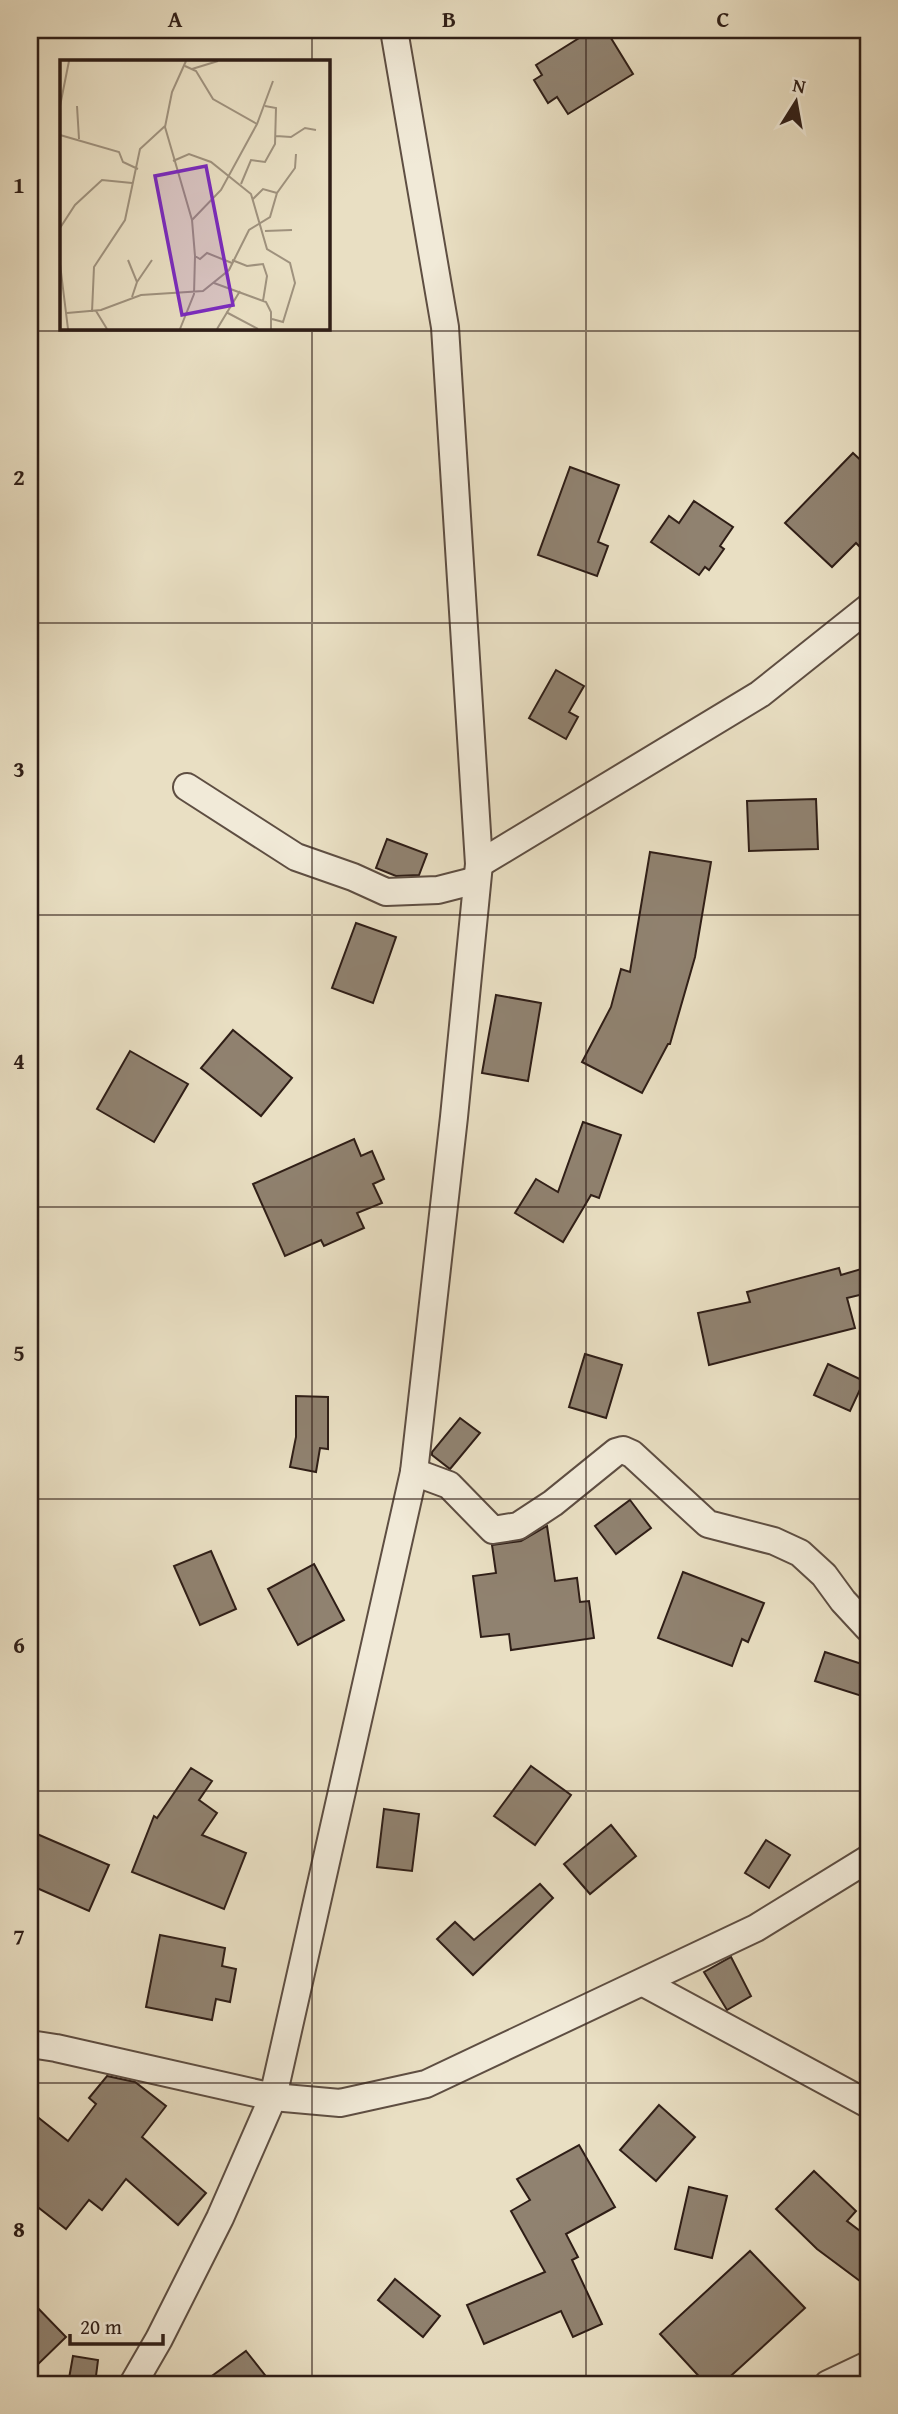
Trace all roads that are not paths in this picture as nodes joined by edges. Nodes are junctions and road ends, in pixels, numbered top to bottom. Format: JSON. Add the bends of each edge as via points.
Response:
{"nodes":[{"id":1,"x":394,"y":30,"type":"edge"},
{"id":2,"x":868,"y":608,"type":"edge"},
{"id":3,"x":187,"y":787,"type":"dead end"},
{"id":4,"x":478,"y":872,"type":"junction"},
{"id":5,"x":414,"y":1472,"type":"junction"},
{"id":6,"x":868,"y":1628,"type":"edge"},
{"id":7,"x":868,"y":1859,"type":"edge"},
{"id":8,"x":644,"y":1983,"type":"junction"},
{"id":9,"x":30,"y":2044,"type":"edge"},
{"id":10,"x":273,"y":2097,"type":"junction"},
{"id":11,"x":868,"y":2104,"type":"edge"},
{"id":12,"x":868,"y":2365,"type":"edge"},
{"id":13,"x":133,"y":2384,"type":"edge"},
{"id":14,"x":828,"y":2384,"type":"edge"}],
"edges":[{"from":1,"to":4,"type":"street","via":[[445,327]]},
{"from":2,"to":4,"type":"street","via":[[760,694]]},
{"from":3,"to":4,"type":"street","via":[[296,857],[386,892],[438,890]]},
{"from":4,"to":5,"type":"street"},
{"from":5,"to":6,"type":"street","via":[[449,1485],[494,1530],[518,1526],[623,1450],[708,1524],[774,1541],[800,1553]]},
{"from":5,"to":10,"type":"street"},
{"from":7,"to":8,"type":"street","via":[[756,1928]]},
{"from":8,"to":10,"type":"street","via":[[426,2084],[340,2103]]},
{"from":8,"to":11,"type":"street"},
{"from":9,"to":10,"type":"street"},
{"from":10,"to":13,"type":"street","via":[[220,2218]]},
{"from":12,"to":14,"type":"street"}]}
